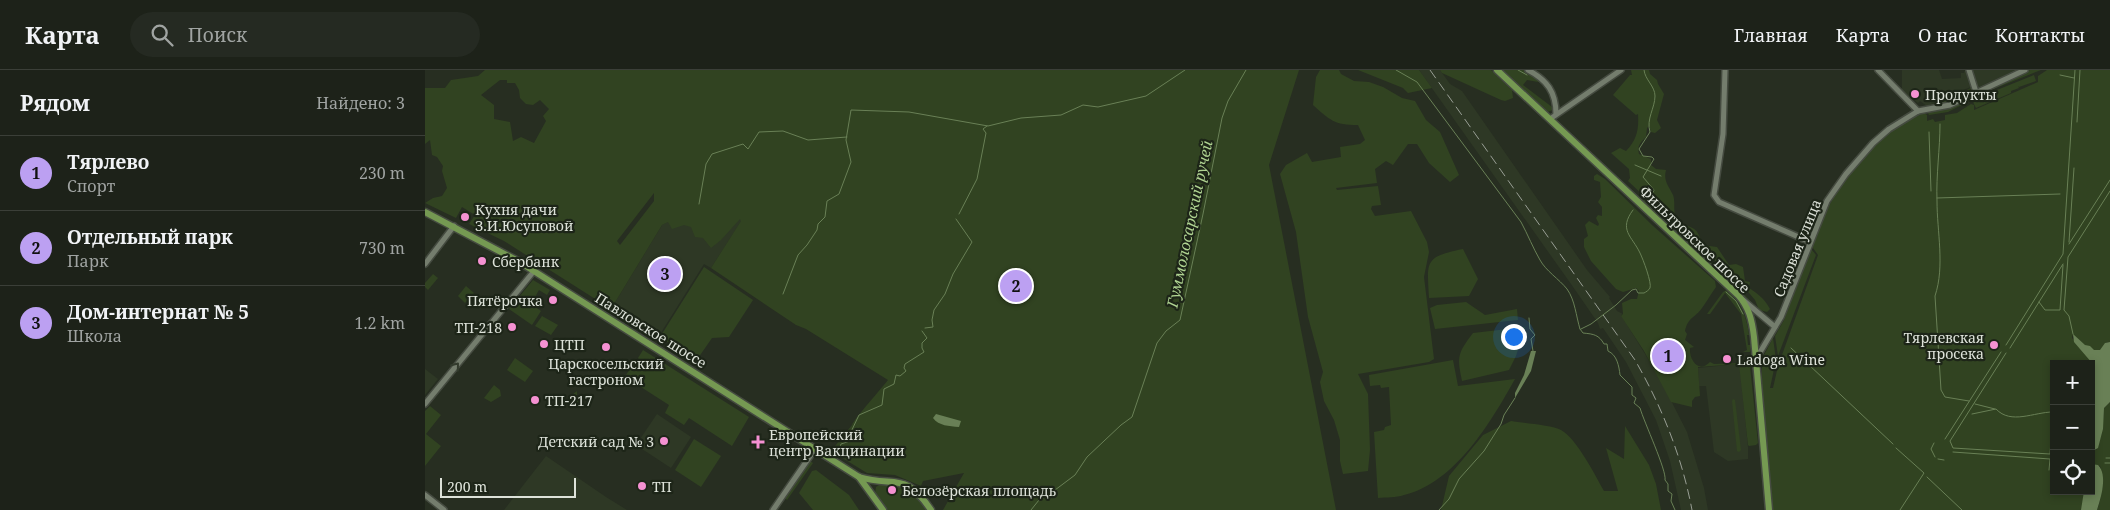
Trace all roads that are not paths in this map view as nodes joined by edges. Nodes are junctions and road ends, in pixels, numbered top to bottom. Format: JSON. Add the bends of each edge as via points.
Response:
{"nodes":[{"id":1,"x":1497,"y":70,"type":"edge"},
{"id":2,"x":1528,"y":70,"type":"edge"},
{"id":3,"x":1621,"y":70,"type":"edge"},
{"id":4,"x":1725,"y":70,"type":"edge"},
{"id":5,"x":1878,"y":70,"type":"edge"},
{"id":6,"x":1969,"y":70,"type":"edge"},
{"id":7,"x":2025,"y":70,"type":"edge"},
{"id":8,"x":1977,"y":92,"type":"junction"},
{"id":9,"x":1918,"y":111,"type":"junction"},
{"id":10,"x":1555,"y":114,"type":"junction"},
{"id":11,"x":1550,"y":119,"type":"junction"},
{"id":12,"x":425,"y":212,"type":"edge"},
{"id":13,"x":454,"y":226,"type":"junction"},
{"id":14,"x":1810,"y":242,"type":"junction"},
{"id":15,"x":425,"y":264,"type":"edge"},
{"id":16,"x":533,"y":270,"type":"junction"},
{"id":17,"x":1741,"y":299,"type":"junction"},
{"id":18,"x":1775,"y":326,"type":"junction"},
{"id":19,"x":1756,"y":359,"type":"junction"},
{"id":20,"x":425,"y":404,"type":"edge"},
{"id":21,"x":815,"y":448,"type":"junction"},
{"id":22,"x":859,"y":476,"type":"junction"},
{"id":23,"x":881,"y":480,"type":"junction"},
{"id":24,"x":425,"y":495,"type":"edge"},
{"id":25,"x":873,"y":496,"type":"junction"},
{"id":26,"x":930,"y":509,"type":"edge"},
{"id":27,"x":444,"y":510,"type":"edge"},
{"id":28,"x":773,"y":510,"type":"edge"},
{"id":29,"x":883,"y":510,"type":"edge"},
{"id":30,"x":1769,"y":510,"type":"edge"}],
"edges":[{"from":1,"to":11,"type":"main road","name":"Фильтровское шоссе"},
{"from":2,"to":10,"type":"street","via":[[1545,80],[1554,97]]},
{"from":3,"to":10,"type":"street"},
{"from":4,"to":14,"type":"street","via":[[1723,134],[1714,195],[1719,202]]},
{"from":5,"to":9,"type":"street"},
{"from":6,"to":8,"type":"street"},
{"from":7,"to":8,"type":"street","name":"Садовая улица"},
{"from":8,"to":9,"type":"street","name":"Садовая улица","via":[[1945,106]]},
{"from":9,"to":14,"type":"street","name":"Садовая улица","via":[[1877,139],[1846,174],[1827,201]]},
{"from":10,"to":11,"type":"street"},
{"from":11,"to":17,"type":"main road","name":"Фильтровское шоссе"},
{"from":12,"to":13,"type":"main road","name":"Павловское шоссе"},
{"from":13,"to":15,"type":"street"},
{"from":13,"to":16,"type":"main road","name":"Павловское шоссе"},
{"from":14,"to":18,"type":"street","name":"Садовая улица"},
{"from":20,"to":16,"type":"street","one_way":true},
{"from":16,"to":21,"type":"main road","name":"Павловское шоссе"},
{"from":17,"to":18,"type":"street"},
{"from":17,"to":19,"type":"main road","name":"Фильтровское шоссе","via":[[1752,320]]},
{"from":18,"to":19,"type":"street","name":"Садовая улица"},
{"from":19,"to":30,"type":"main road","name":"Фильтровское шоссе"},
{"from":21,"to":22,"type":"main road","name":"Павловское шоссе"},
{"from":21,"to":28,"type":"street"},
{"from":22,"to":23,"type":"main road","name":"Павловское шоссе"},
{"from":22,"to":25,"type":"main road","name":"Павловское шоссе"},
{"from":23,"to":25,"type":"main road","via":[[874,487]]},
{"from":23,"to":26,"type":"main road","via":[[913,488]]},
{"from":24,"to":27,"type":"street"},
{"from":25,"to":29,"type":"main road"}]}
